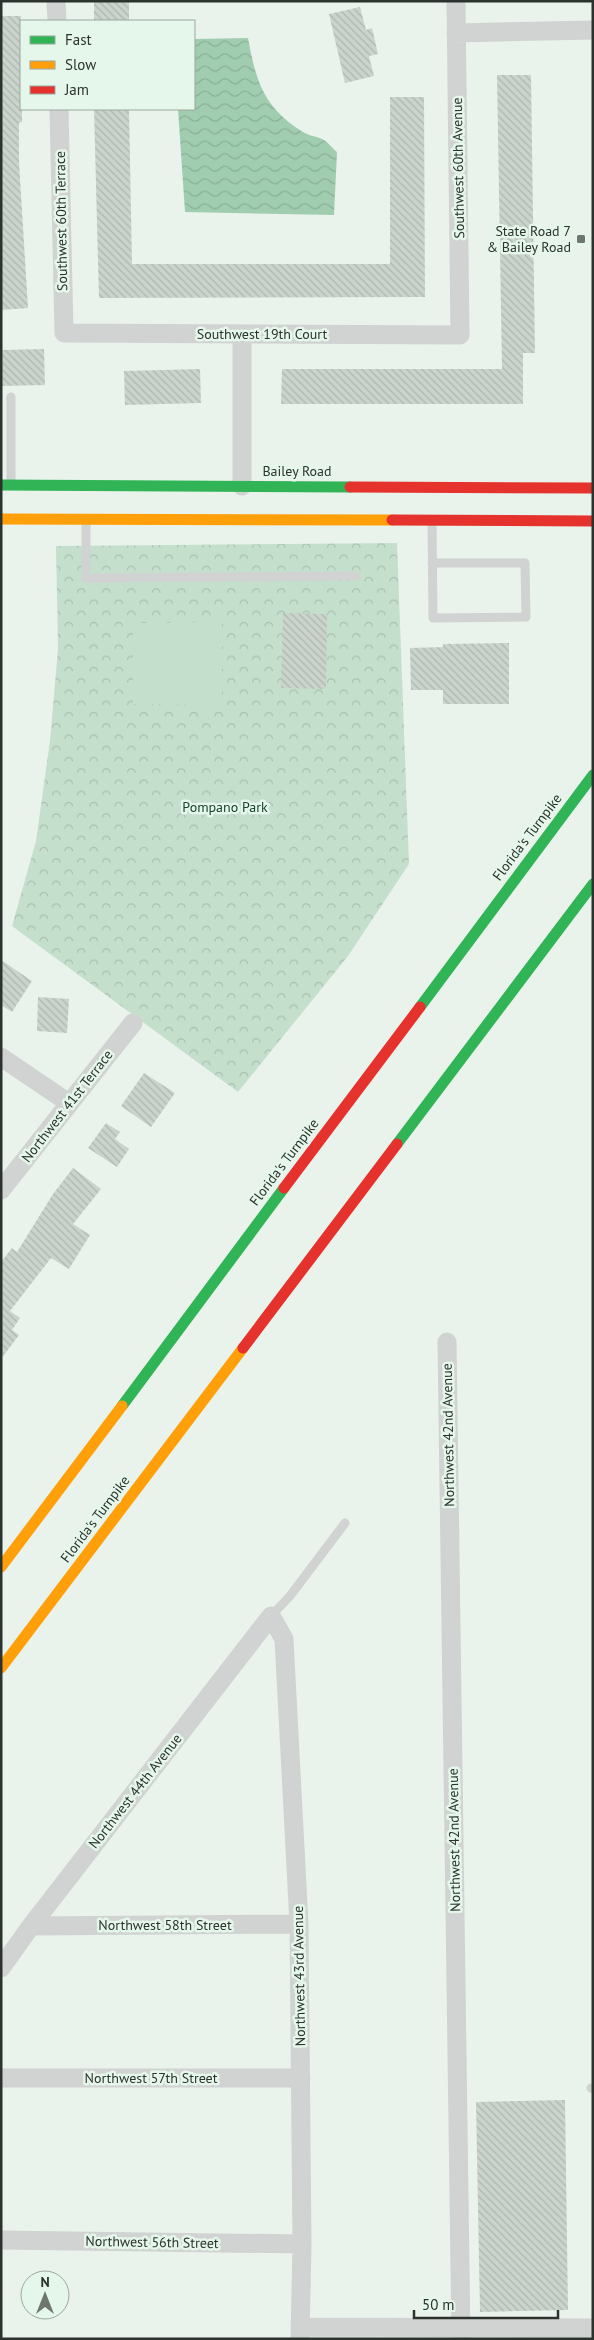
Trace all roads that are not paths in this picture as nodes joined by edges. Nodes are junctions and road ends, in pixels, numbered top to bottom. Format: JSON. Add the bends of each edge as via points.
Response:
{"nodes":[{"id":1,"x":56,"y":1,"type":"edge"},
{"id":2,"x":456,"y":1,"type":"edge"},
{"id":3,"x":57,"y":20,"type":"edge"},
{"id":4,"x":593,"y":30,"type":"edge"},
{"id":5,"x":456,"y":33,"type":"junction"},
{"id":6,"x":59,"y":110,"type":"edge"},
{"id":7,"x":64,"y":333,"type":"joint"},
{"id":8,"x":242,"y":334,"type":"junction"},
{"id":9,"x":460,"y":335,"type":"joint"},
{"id":10,"x":11,"y":397,"type":"dead end"},
{"id":11,"x":6,"y":485,"type":"edge"},
{"id":12,"x":242,"y":486,"type":"junction"},
{"id":13,"x":593,"y":488,"type":"edge"},
{"id":14,"x":86,"y":515,"type":"junction"},
{"id":15,"x":1,"y":519,"type":"edge"},
{"id":16,"x":432,"y":521,"type":"junction"},
{"id":17,"x":593,"y":522,"type":"edge"},
{"id":18,"x":432,"y":564,"type":"junction"},
{"id":19,"x":356,"y":576,"type":"dead end"},
{"id":20,"x":593,"y":775,"type":"edge"},
{"id":21,"x":593,"y":884,"type":"edge"},
{"id":22,"x":133,"y":1023,"type":"dead end"},
{"id":23,"x":1,"y":1057,"type":"edge"},
{"id":24,"x":69,"y":1103,"type":"junction"},
{"id":25,"x":1,"y":1190,"type":"edge"},
{"id":26,"x":447,"y":1342,"type":"dead end"},
{"id":27,"x":344,"y":1524,"type":"dead end"},
{"id":28,"x":1,"y":1567,"type":"edge"},
{"id":29,"x":271,"y":1616,"type":"junction"},
{"id":30,"x":1,"y":1668,"type":"edge"},
{"id":31,"x":299,"y":1924,"type":"junction"},
{"id":32,"x":31,"y":1926,"type":"junction"},
{"id":33,"x":1,"y":1968,"type":"edge"},
{"id":34,"x":1,"y":2078,"type":"edge"},
{"id":35,"x":301,"y":2078,"type":"junction"},
{"id":36,"x":1,"y":2240,"type":"edge"},
{"id":37,"x":302,"y":2244,"type":"junction"},
{"id":38,"x":593,"y":2328,"type":"edge"},
{"id":39,"x":300,"y":2333,"type":"edge"},
{"id":40,"x":461,"y":2333,"type":"edge"}],
"edges":[{"from":1,"to":3,"type":"street"},
{"from":2,"to":5,"type":"street","name":"Southwest 60th Avenue"},
{"from":4,"to":5,"type":"street"},
{"from":5,"to":9,"type":"street","name":"Southwest 60th Avenue"},
{"from":6,"to":7,"type":"street","name":"Southwest 60th Terrace"},
{"from":7,"to":8,"type":"street","name":"Southwest 19th Court"},
{"from":8,"to":9,"type":"street","name":"Southwest 19th Court"},
{"from":8,"to":12,"type":"street"},
{"from":10,"to":11,"type":"lane"},
{"from":11,"to":12,"type":"main road","name":"Bailey Road","via":[[86,489]]},
{"from":12,"to":13,"type":"main road","name":"Bailey Road"},
{"from":14,"to":15,"type":"main road"},
{"from":14,"to":16,"type":"main road"},
{"from":14,"to":19,"type":"lane","via":[[86,578]]},
{"from":16,"to":17,"type":"main road"},
{"from":16,"to":18,"type":"lane"},
{"from":18,"to":18,"type":"lane","via":[[433,618],[526,617],[525,564]]},
{"from":20,"to":28,"type":"main road","name":"Florida's Turnpike"},
{"from":21,"to":30,"type":"main road","name":"Florida's Turnpike"},
{"from":22,"to":24,"type":"street","name":"Northwest 41st Terrace"},
{"from":23,"to":24,"type":"street"},
{"from":24,"to":25,"type":"street","name":"Northwest 41st Terrace"},
{"from":26,"to":40,"type":"street","name":"Northwest 42nd Avenue"},
{"from":27,"to":29,"type":"lane"},
{"from":29,"to":31,"type":"street","name":"Northwest 43rd Avenue","via":[[284,1639]]},
{"from":29,"to":32,"type":"street","name":"Northwest 44th Avenue"},
{"from":31,"to":32,"type":"street","name":"Northwest 58th Street"},
{"from":31,"to":35,"type":"street","name":"Northwest 43rd Avenue"},
{"from":32,"to":33,"type":"street","name":"Northwest 44th Avenue"},
{"from":34,"to":35,"type":"street","name":"Northwest 57th Street"},
{"from":35,"to":37,"type":"street","name":"Northwest 43rd Avenue"},
{"from":36,"to":37,"type":"street","name":"Northwest 56th Street"},
{"from":37,"to":39,"type":"street","name":"Northwest 43rd Avenue"},
{"from":38,"to":40,"type":"street"},
{"from":39,"to":40,"type":"street"}]}
